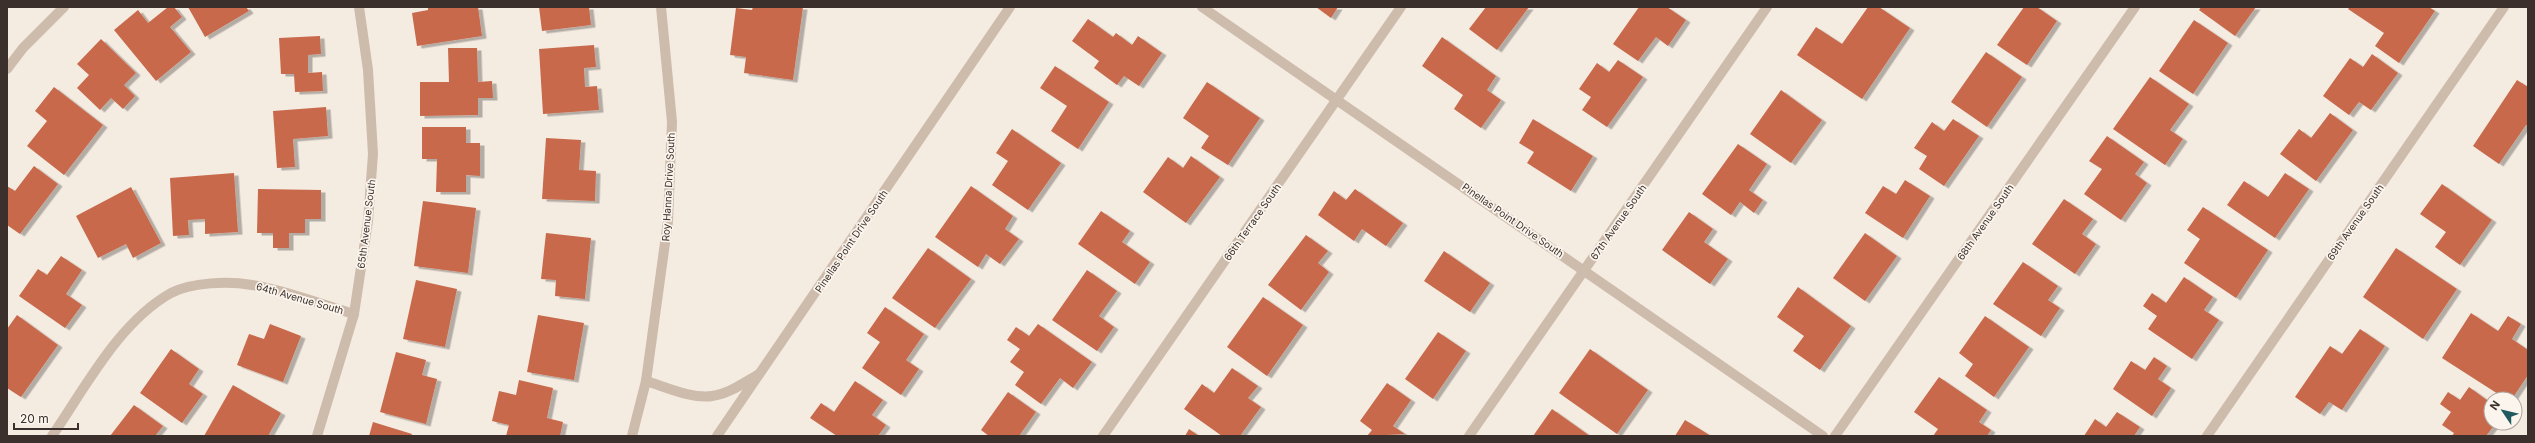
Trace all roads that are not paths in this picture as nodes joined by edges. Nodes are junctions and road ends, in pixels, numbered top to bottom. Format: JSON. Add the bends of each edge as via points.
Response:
{"nodes":[{"id":1,"x":64,"y":7,"type":"edge"},
{"id":2,"x":359,"y":7,"type":"edge"},
{"id":3,"x":661,"y":7,"type":"edge"},
{"id":4,"x":1010,"y":7,"type":"edge"},
{"id":5,"x":1202,"y":7,"type":"edge"},
{"id":6,"x":1401,"y":7,"type":"edge"},
{"id":7,"x":1767,"y":7,"type":"edge"},
{"id":8,"x":2135,"y":7,"type":"edge"},
{"id":9,"x":2504,"y":7,"type":"edge"},
{"id":10,"x":7,"y":69,"type":"edge"},
{"id":11,"x":1338,"y":99,"type":"junction"},
{"id":12,"x":1585,"y":270,"type":"junction"},
{"id":13,"x":354,"y":314,"type":"junction"},
{"id":14,"x":762,"y":372,"type":"junction"},
{"id":15,"x":646,"y":381,"type":"junction"},
{"id":16,"x":52,"y":436,"type":"edge"},
{"id":17,"x":317,"y":436,"type":"edge"},
{"id":18,"x":632,"y":436,"type":"edge"},
{"id":19,"x":717,"y":436,"type":"edge"},
{"id":20,"x":1103,"y":436,"type":"edge"},
{"id":21,"x":1469,"y":436,"type":"edge"},
{"id":22,"x":1823,"y":436,"type":"edge"},
{"id":23,"x":1835,"y":436,"type":"edge"},
{"id":24,"x":2207,"y":436,"type":"edge"}],
"edges":[{"from":1,"to":10,"type":"street","via":[[23,48]]},
{"from":2,"to":13,"type":"street","name":"65th Avenue South","via":[[368,70],[374,154],[368,221]]},
{"from":3,"to":15,"type":"street","name":"Roy Hanna Drive South","via":[[672,122],[668,221]]},
{"from":4,"to":14,"type":"street","name":"Pinellas Point Drive South"},
{"from":5,"to":11,"type":"street","name":"Pinellas Point Drive South"},
{"from":6,"to":11,"type":"street","name":"66th Terrace South"},
{"from":7,"to":12,"type":"street","name":"67th Avenue South"},
{"from":8,"to":23,"type":"street","name":"68th Avenue South"},
{"from":9,"to":24,"type":"street","name":"69th Avenue South"},
{"from":11,"to":12,"type":"street","name":"Pinellas Point Drive South"},
{"from":11,"to":20,"type":"street","name":"66th Terrace South"},
{"from":12,"to":21,"type":"street","name":"67th Avenue South"},
{"from":12,"to":22,"type":"street","name":"Pinellas Point Drive South"},
{"from":13,"to":16,"type":"street","name":"64th Avenue South","via":[[252,285],[213,282],[172,292],[137,317]]},
{"from":13,"to":17,"type":"street","name":"65th Avenue South"},
{"from":14,"to":15,"type":"street","name":"Pinellas Point Drive South","via":[[735,388],[712,396],[690,394]]},
{"from":14,"to":19,"type":"street"},
{"from":15,"to":18,"type":"street","name":"Roy Hanna Drive South"}]}
